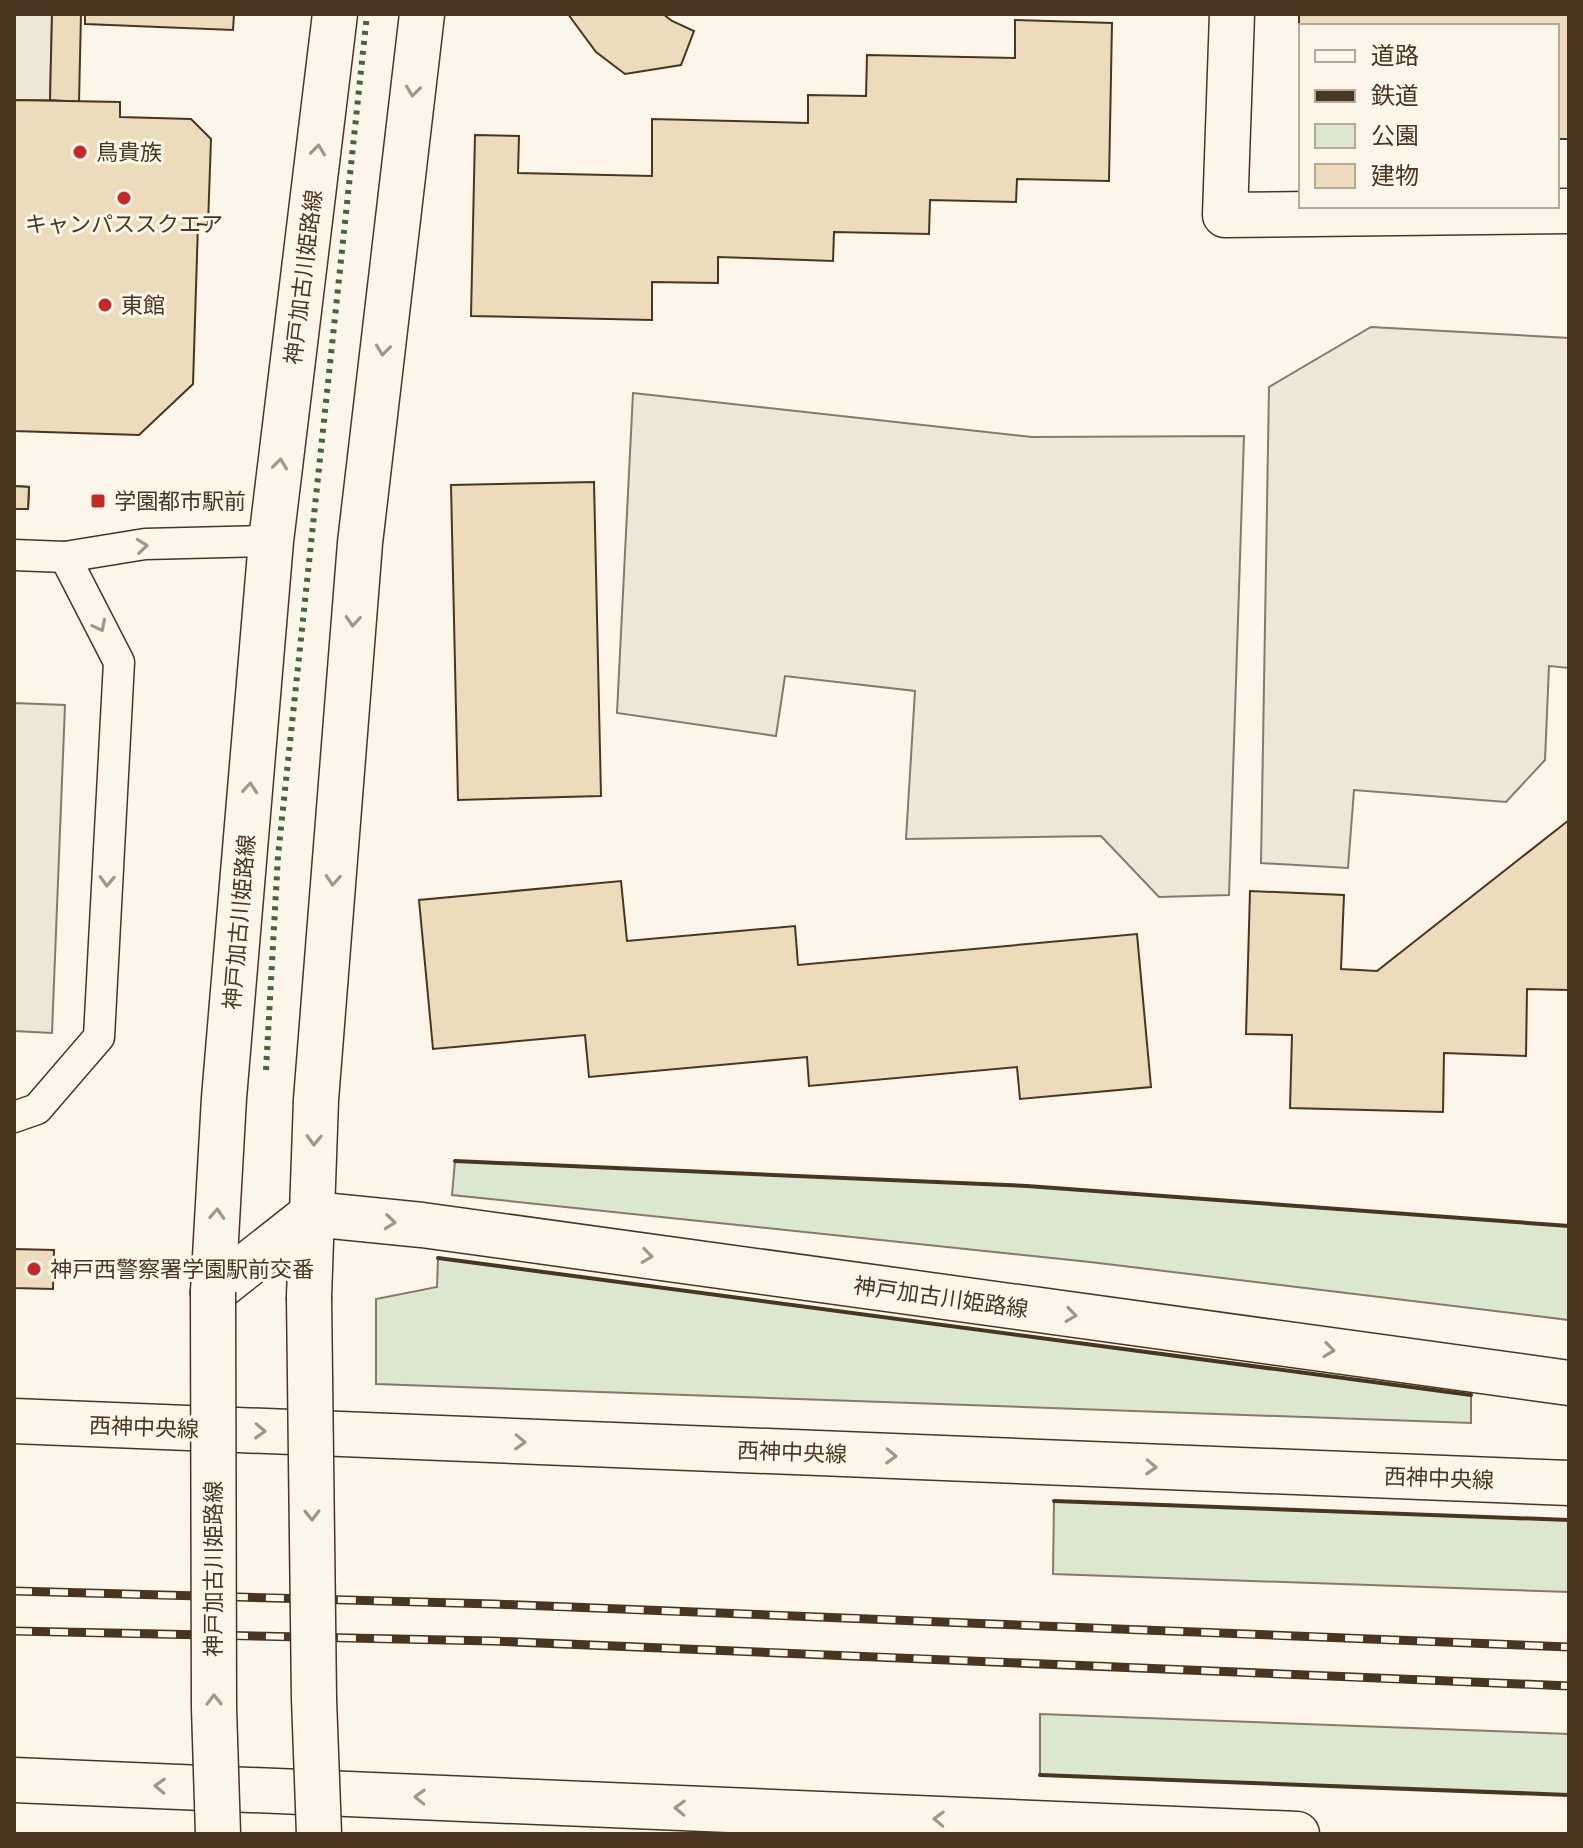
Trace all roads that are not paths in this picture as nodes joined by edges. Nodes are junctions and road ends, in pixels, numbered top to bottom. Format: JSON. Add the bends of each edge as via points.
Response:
{"nodes":[{"id":1,"x":335,"y":14,"type":"edge"},
{"id":2,"x":422,"y":14,"type":"edge"},
{"id":3,"x":1232,"y":14,"type":"edge"},
{"id":4,"x":1569,"y":211,"type":"edge"},
{"id":5,"x":271,"y":541,"type":"junction"},
{"id":6,"x":14,"y":555,"type":"edge"},
{"id":7,"x":65,"y":557,"type":"junction"},
{"id":8,"x":14,"y":1117,"type":"edge"},
{"id":9,"x":312,"y":1214,"type":"junction"},
{"id":10,"x":213,"y":1292,"type":"junction"},
{"id":11,"x":1569,"y":1383,"type":"edge"},
{"id":12,"x":14,"y":1421,"type":"edge"},
{"id":13,"x":1569,"y":1483,"type":"edge"},
{"id":14,"x":14,"y":1780,"type":"edge"},
{"id":15,"x":218,"y":1834,"type":"edge"},
{"id":16,"x":319,"y":1834,"type":"edge"},
{"id":17,"x":1297,"y":1834,"type":"edge"}],
"edges":[{"from":5,"to":1,"type":"main road","name":"神戸加古川姫路線","one_way":true},
{"from":2,"to":9,"type":"main road","one_way":true,"via":[[360,543],[316,1100]]},
{"from":3,"to":4,"type":"main road","via":[[1225,215]]},
{"from":7,"to":5,"type":"lane","one_way":true,"via":[[145,544]]},
{"from":10,"to":5,"type":"main road","name":"神戸加古川姫路線","one_way":true},
{"from":6,"to":7,"type":"lane"},
{"from":7,"to":8,"type":"lane","one_way":true,"via":[[119,662],[99,1037],[37,1109]]},
{"from":9,"to":10,"type":"main road"},
{"from":9,"to":11,"type":"main road","name":"神戸加古川姫路線","one_way":true},
{"from":9,"to":16,"type":"main road","one_way":true,"bridge":true},
{"from":15,"to":10,"type":"main road","name":"神戸加古川姫路線","one_way":true,"bridge":true},
{"from":12,"to":13,"type":"main road","name":"西神中央線","one_way":true},
{"from":17,"to":14,"type":"main road","one_way":true}]}
